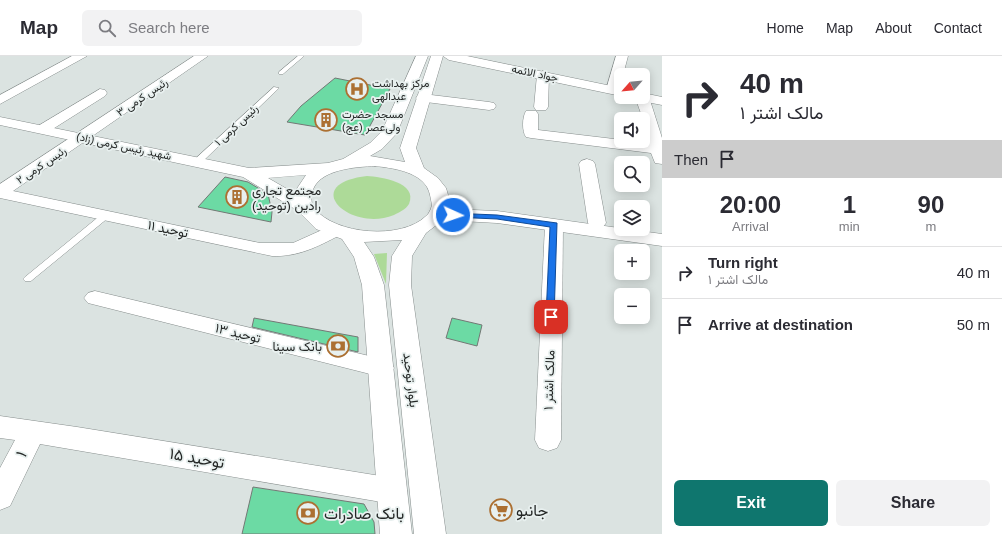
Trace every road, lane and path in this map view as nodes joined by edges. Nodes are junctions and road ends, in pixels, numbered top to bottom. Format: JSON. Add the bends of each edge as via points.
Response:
{"nodes":[{"id":1,"x":81,"y":56,"type":"edge"},
{"id":2,"x":202,"y":56,"type":"edge"},
{"id":3,"x":301,"y":56,"type":"edge"},
{"id":4,"x":422,"y":56,"type":"edge"},
{"id":5,"x":437,"y":56,"type":"edge"},
{"id":6,"x":449,"y":56,"type":"edge"},
{"id":7,"x":622,"y":56,"type":"edge"},
{"id":8,"x":620,"y":68,"type":"edge"},
{"id":9,"x":281,"y":73,"type":"dead end"},
{"id":10,"x":543,"y":75,"type":"junction"},
{"id":11,"x":276,"y":88,"type":"dead end"},
{"id":12,"x":614,"y":90,"type":"edge"},
{"id":13,"x":100,"y":94,"type":"dead end"},
{"id":14,"x":423,"y":98,"type":"junction"},
{"id":15,"x":650,"y":99,"type":"edge"},
{"id":16,"x":0,"y":100,"type":"edge"},
{"id":17,"x":662,"y":101,"type":"edge"},
{"id":18,"x":644,"y":104,"type":"edge"},
{"id":19,"x":489,"y":106,"type":"dead end"},
{"id":20,"x":0,"y":121,"type":"edge"},
{"id":21,"x":43,"y":129,"type":"junction"},
{"id":22,"x":82,"y":137,"type":"junction"},
{"id":23,"x":659,"y":148,"type":"edge"},
{"id":24,"x":197,"y":162,"type":"junction"},
{"id":25,"x":587,"y":164,"type":"dead end"},
{"id":26,"x":338,"y":166,"type":"junction"},
{"id":27,"x":418,"y":172,"type":"junction"},
{"id":28,"x":249,"y":173,"type":"junction"},
{"id":29,"x":0,"y":193,"type":"edge"},
{"id":30,"x":441,"y":196,"type":"junction"},
{"id":31,"x":304,"y":207,"type":"junction"},
{"id":32,"x":438,"y":214,"type":"junction"},
{"id":33,"x":105,"y":216,"type":"junction"},
{"id":34,"x":597,"y":223,"type":"junction"},
{"id":35,"x":554,"y":225,"type":"junction"},
{"id":36,"x":614,"y":225,"type":"edge"},
{"id":37,"x":418,"y":230,"type":"junction"},
{"id":38,"x":650,"y":230,"type":"edge"},
{"id":39,"x":662,"y":231,"type":"edge"},
{"id":40,"x":342,"y":233,"type":"junction"},
{"id":41,"x":662,"y":240,"type":"edge"},
{"id":42,"x":28,"y":279,"type":"dead end"},
{"id":43,"x":95,"y":298,"type":"dead end"},
{"id":44,"x":382,"y":368,"type":"junction"},
{"id":45,"x":0,"y":428,"type":"edge"},
{"id":46,"x":32,"y":432,"type":"junction"},
{"id":47,"x":548,"y":440,"type":"dead end"},
{"id":48,"x":394,"y":491,"type":"junction"},
{"id":49,"x":0,"y":497,"type":"edge"},
{"id":50,"x":396,"y":534,"type":"edge"},
{"id":51,"x":430,"y":534,"type":"edge"}],
"edges":[{"from":1,"to":16,"type":"street"},
{"from":2,"to":22,"type":"street","name":"رئیس کرمی ۳"},
{"from":3,"to":9,"type":"lane"},
{"from":4,"to":26,"type":"main road","via":[[389,133],[376,146]]},
{"from":5,"to":14,"type":"main road"},
{"from":6,"to":10,"type":"main road","name":"جواد الائمه"},
{"from":7,"to":8,"type":"street"},
{"from":10,"to":12,"type":"main road","name":"جواد الائمه"},
{"from":10,"to":23,"type":"street","via":[[531,134]]},
{"from":11,"to":24,"type":"lane","name":"رئیس کرمی ۱"},
{"from":13,"to":21,"type":"street"},
{"from":14,"to":19,"type":"street"},
{"from":14,"to":27,"type":"main road","via":[[408,148]]},
{"from":15,"to":17,"type":"main road"},
{"from":18,"to":23,"type":"street"},
{"from":20,"to":21,"type":"main road","name":"شهید رئیس کرمی (زاد)"},
{"from":21,"to":22,"type":"main road","name":"شهید رئیس کرمی (زاد)"},
{"from":22,"to":24,"type":"main road","name":"شهید رئیس کرمی (زاد)"},
{"from":22,"to":29,"type":"street","name":"رئیس کرمی ۲"},
{"from":24,"to":28,"type":"main road","name":"شهید رئیس کرمی (زاد)"},
{"from":25,"to":34,"type":"street"},
{"from":26,"to":27,"type":"main road","via":[[375,162],[397,165]]},
{"from":26,"to":28,"type":"main road"},
{"from":26,"to":31,"type":"main road","via":[[310,180],[304,188]]},
{"from":27,"to":30,"type":"main road","via":[[436,187]]},
{"from":28,"to":31,"type":"main road"},
{"from":29,"to":33,"type":"street","name":"توحید ۱۱"},
{"from":30,"to":32,"type":"main road"},
{"from":30,"to":34,"type":"main road","via":[[497,209]]},
{"from":31,"to":40,"type":"main road","via":[[320,224]]},
{"from":32,"to":35,"type":"main road","via":[[497,217]]},
{"from":32,"to":37,"type":"main road","via":[[430,223]]},
{"from":33,"to":40,"type":"street","name":"توحید ۱۱","via":[[281,252],[301,248]]},
{"from":33,"to":42,"type":"lane"},
{"from":34,"to":36,"type":"main road"},
{"from":35,"to":41,"type":"main road"},
{"from":35,"to":47,"type":"street","name":"مالک اشتر ۱"},
{"from":37,"to":40,"type":"main road","via":[[386,238]]},
{"from":37,"to":51,"type":"main road","name":"بلوار توحید","via":[[402,256],[400,284]]},
{"from":38,"to":39,"type":"main road"},
{"from":40,"to":44,"type":"main road","via":[[364,257],[373,285]]},
{"from":43,"to":44,"type":"street","name":"توحید ۱۳"},
{"from":44,"to":48,"type":"main road"},
{"from":45,"to":46,"type":"street","name":"توحید ۱۵"},
{"from":46,"to":48,"type":"street","name":"توحید ۱۵"},
{"from":46,"to":49,"type":"street","name":"۱"},
{"from":48,"to":50,"type":"main road"}]}
